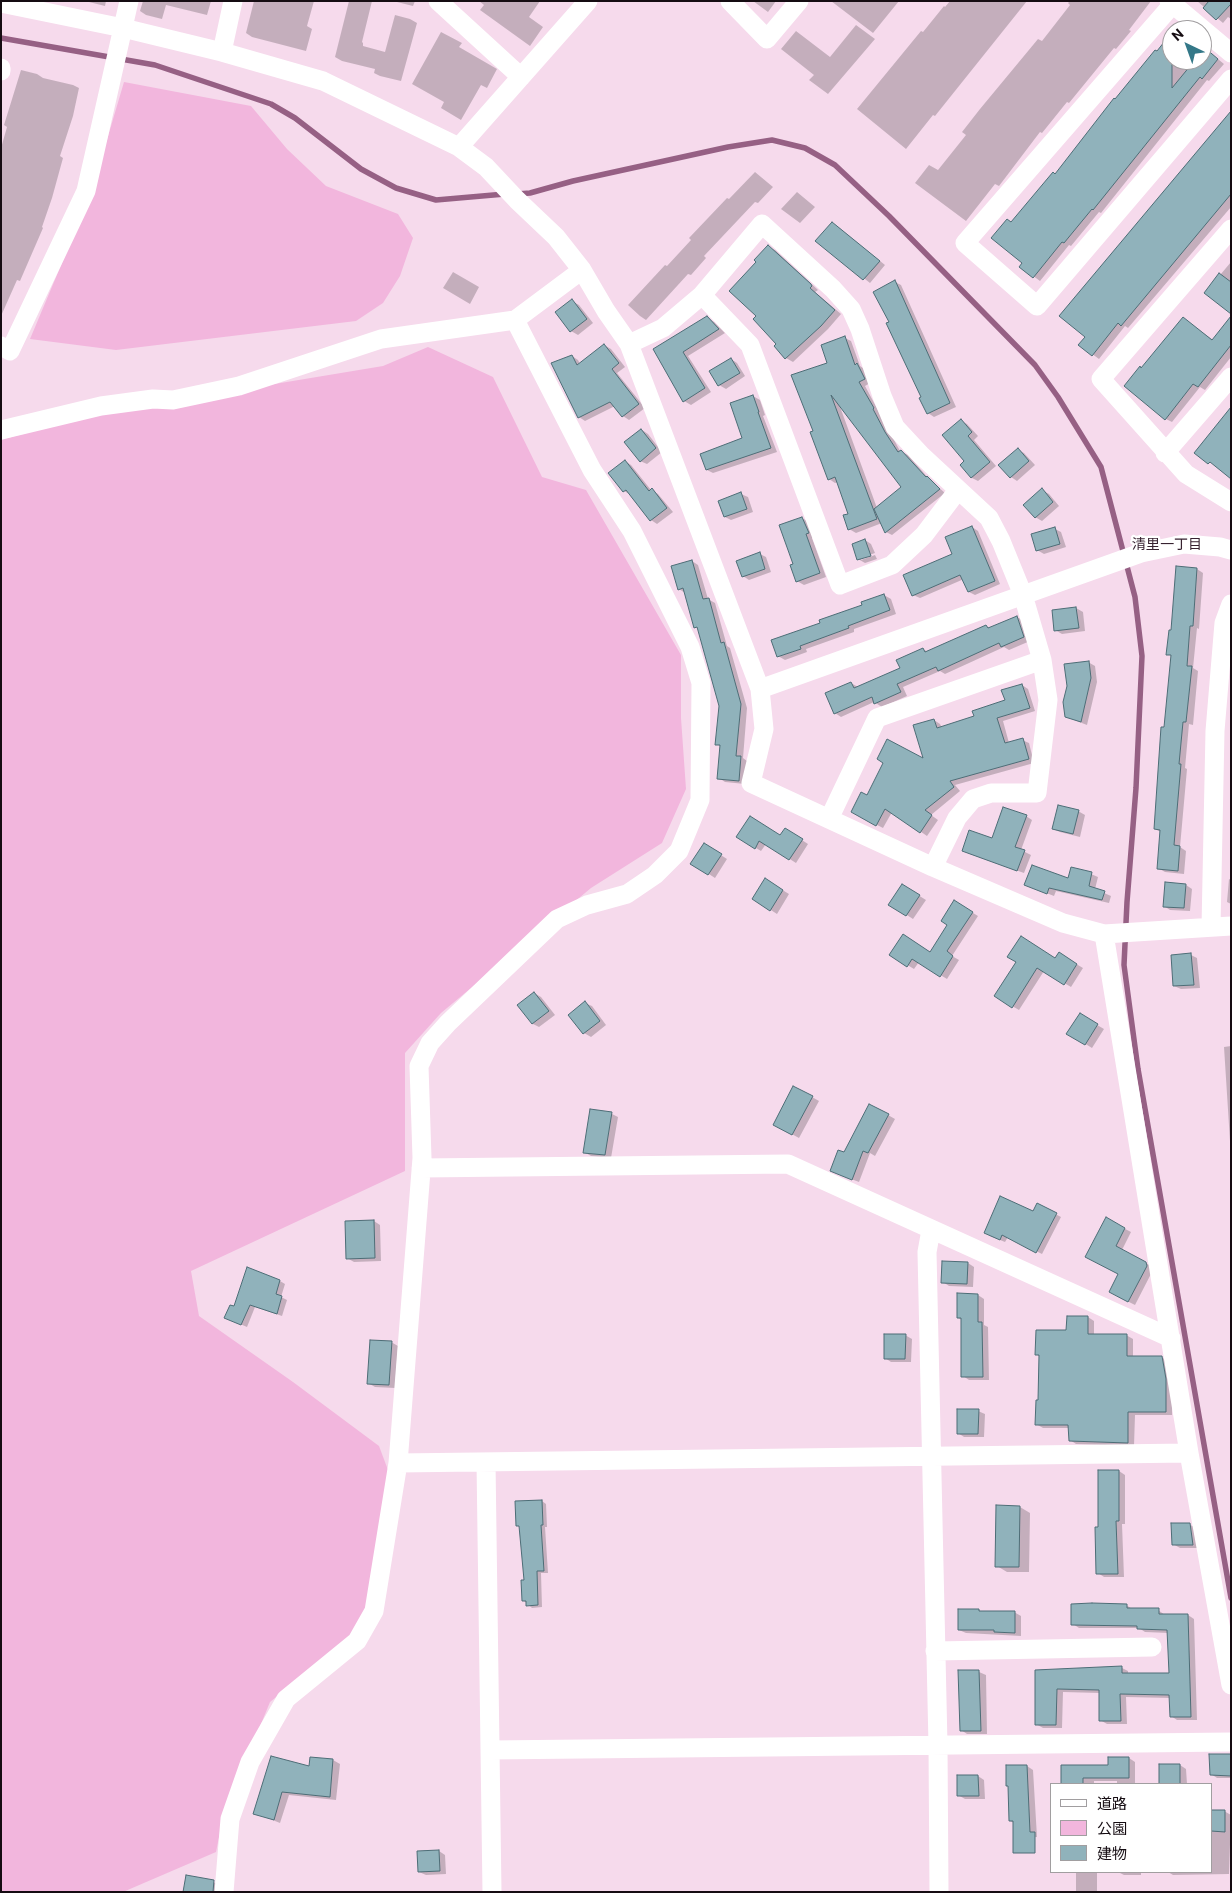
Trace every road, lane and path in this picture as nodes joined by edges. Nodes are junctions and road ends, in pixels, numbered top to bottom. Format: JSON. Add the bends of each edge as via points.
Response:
{"nodes":[{"id":1,"x":129,"y":1,"type":"edge"},
{"id":2,"x":233,"y":1,"type":"edge"},
{"id":3,"x":438,"y":1,"type":"edge"},
{"id":4,"x":588,"y":1,"type":"edge"},
{"id":5,"x":730,"y":1,"type":"edge"},
{"id":6,"x":799,"y":1,"type":"edge"},
{"id":7,"x":1,"y":3,"type":"edge"},
{"id":8,"x":1170,"y":3,"type":"edge"},
{"id":9,"x":22,"y":4,"type":"edge"},
{"id":10,"x":123,"y":28,"type":"junction"},
{"id":11,"x":222,"y":52,"type":"junction"},
{"id":12,"x":1231,"y":53,"type":"edge"},
{"id":13,"x":521,"y":77,"type":"junction"},
{"id":14,"x":1231,"y":79,"type":"edge"},
{"id":15,"x":458,"y":147,"type":"junction"},
{"id":16,"x":1231,"y":229,"type":"edge"},
{"id":17,"x":582,"y":270,"type":"junction"},
{"id":18,"x":702,"y":295,"type":"junction"},
{"id":19,"x":515,"y":320,"type":"junction"},
{"id":20,"x":629,"y":344,"type":"junction"},
{"id":21,"x":1,"y":346,"type":"edge"},
{"id":22,"x":1231,"y":377,"type":"edge"},
{"id":23,"x":1,"y":430,"type":"edge"},
{"id":24,"x":1165,"y":453,"type":"junction"},
{"id":25,"x":958,"y":490,"type":"junction"},
{"id":26,"x":1231,"y":502,"type":"edge"},
{"id":27,"x":1231,"y":550,"type":"edge"},
{"id":28,"x":1024,"y":595,"type":"junction"},
{"id":29,"x":1231,"y":604,"type":"edge"},
{"id":30,"x":1227,"y":625,"type":"edge"},
{"id":31,"x":1042,"y":660,"type":"junction"},
{"id":32,"x":760,"y":689,"type":"junction"},
{"id":33,"x":1223,"y":735,"type":"edge"},
{"id":34,"x":829,"y":819,"type":"junction"},
{"id":35,"x":933,"y":867,"type":"junction"},
{"id":36,"x":1231,"y":926,"type":"edge"},
{"id":37,"x":1211,"y":927,"type":"junction"},
{"id":38,"x":1104,"y":934,"type":"junction"},
{"id":39,"x":421,"y":1168,"type":"junction"},
{"id":40,"x":931,"y":1230,"type":"junction"},
{"id":41,"x":1171,"y":1338,"type":"junction"},
{"id":42,"x":1190,"y":1453,"type":"junction"},
{"id":43,"x":930,"y":1456,"type":"junction"},
{"id":44,"x":486,"y":1462,"type":"junction"},
{"id":45,"x":398,"y":1463,"type":"junction"},
{"id":46,"x":1152,"y":1647,"type":"dead end"},
{"id":47,"x":935,"y":1651,"type":"junction"},
{"id":48,"x":1231,"y":1685,"type":"edge"},
{"id":49,"x":1231,"y":1742,"type":"edge"},
{"id":50,"x":938,"y":1745,"type":"junction"},
{"id":51,"x":490,"y":1750,"type":"junction"},
{"id":52,"x":224,"y":1892,"type":"edge"},
{"id":53,"x":492,"y":1892,"type":"edge"},
{"id":54,"x":939,"y":1892,"type":"edge"}],
"edges":[{"from":1,"to":10,"type":"street"},
{"from":2,"to":11,"type":"street"},
{"from":3,"to":13,"type":"street"},
{"from":4,"to":13,"type":"street"},
{"from":5,"to":6,"type":"street","via":[[767,39]]},
{"from":7,"to":9,"type":"street"},
{"from":8,"to":12,"type":"street"},
{"from":8,"to":14,"type":"street","via":[[965,244],[1037,306]]},
{"from":9,"to":10,"type":"street"},
{"from":10,"to":11,"type":"street"},
{"from":10,"to":21,"type":"street","via":[[86,191],[10,351]]},
{"from":11,"to":15,"type":"street","via":[[323,81]]},
{"from":13,"to":15,"type":"street"},
{"from":15,"to":17,"type":"street","via":[[486,167],[556,237]]},
{"from":16,"to":24,"type":"street","via":[[1101,380]]},
{"from":17,"to":19,"type":"street"},
{"from":17,"to":20,"type":"street"},
{"from":18,"to":20,"type":"street","via":[[663,328]]},
{"from":18,"to":25,"type":"street","via":[[762,224],[852,309],[895,426]]},
{"from":18,"to":25,"type":"street","via":[[750,346],[840,585],[892,565],[924,535]]},
{"from":19,"to":23,"type":"street","via":[[381,339],[239,386],[173,400],[153,399],[101,406]]},
{"from":19,"to":39,"type":"street","via":[[592,470],[632,531],[690,647],[701,683],[700,800],[679,851],[655,875],[627,894],[557,919],[430,1043],[419,1066]]},
{"from":20,"to":32,"type":"street"},
{"from":22,"to":24,"type":"street"},
{"from":24,"to":26,"type":"street","via":[[1186,474]]},
{"from":25,"to":28,"type":"street","via":[[989,518]]},
{"from":27,"to":28,"type":"street","via":[[1184,544],[1141,553]]},
{"from":28,"to":31,"type":"street"},
{"from":28,"to":32,"type":"street"},
{"from":29,"to":30,"type":"street"},
{"from":30,"to":33,"type":"street"},
{"from":31,"to":34,"type":"street","via":[[877,718]]},
{"from":31,"to":35,"type":"street","via":[[1048,700],[1037,793],[991,794],[973,799],[957,818]]},
{"from":32,"to":34,"type":"street","via":[[764,729],[752,783]]},
{"from":33,"to":37,"type":"street"},
{"from":34,"to":35,"type":"street"},
{"from":35,"to":38,"type":"street","via":[[1063,924]]},
{"from":36,"to":37,"type":"street"},
{"from":37,"to":38,"type":"street"},
{"from":38,"to":41,"type":"street"},
{"from":39,"to":40,"type":"street","via":[[788,1164]]},
{"from":39,"to":45,"type":"street"},
{"from":40,"to":41,"type":"street"},
{"from":40,"to":43,"type":"street","via":[[927,1252]]},
{"from":41,"to":42,"type":"street"},
{"from":42,"to":43,"type":"street"},
{"from":42,"to":48,"type":"street"},
{"from":43,"to":44,"type":"street"},
{"from":43,"to":47,"type":"street"},
{"from":44,"to":45,"type":"street"},
{"from":44,"to":51,"type":"street"},
{"from":45,"to":52,"type":"street","via":[[374,1611],[357,1641],[286,1699],[250,1762],[230,1819]]},
{"from":46,"to":47,"type":"street"},
{"from":47,"to":50,"type":"street"},
{"from":49,"to":50,"type":"street"},
{"from":50,"to":51,"type":"street"},
{"from":50,"to":54,"type":"street"},
{"from":51,"to":53,"type":"street"}]}
